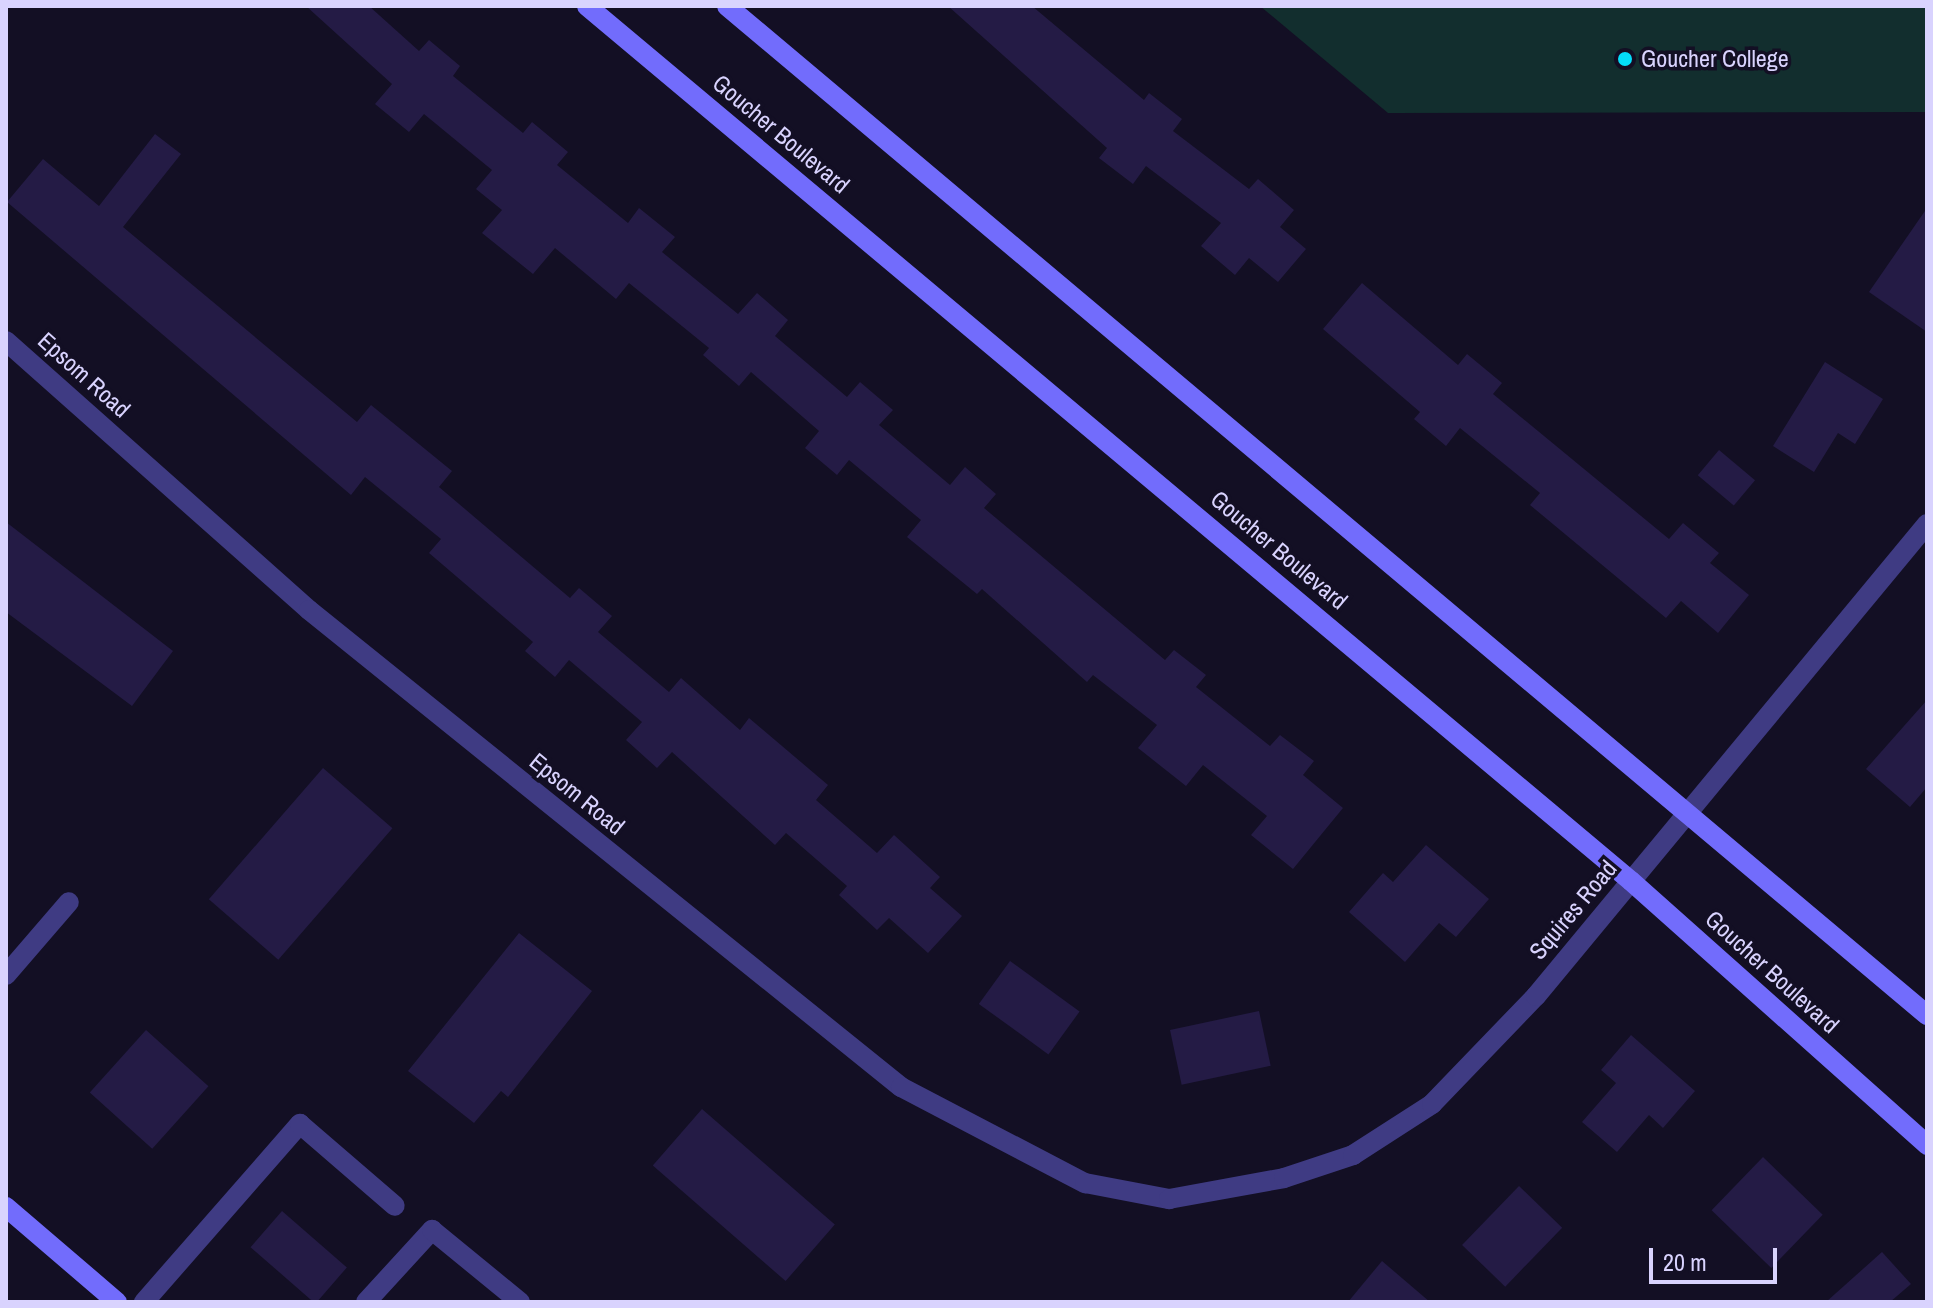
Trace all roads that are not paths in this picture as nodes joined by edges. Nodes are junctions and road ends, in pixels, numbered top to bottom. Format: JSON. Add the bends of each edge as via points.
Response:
{"nodes":[{"id":1,"x":587,"y":6,"type":"edge"},
{"id":2,"x":727,"y":6,"type":"edge"},
{"id":3,"x":6,"y":341,"type":"edge"},
{"id":4,"x":1927,"y":524,"type":"edge"},
{"id":5,"x":1690,"y":809,"type":"junction"},
{"id":6,"x":1631,"y":881,"type":"junction"},
{"id":7,"x":69,"y":902,"type":"dead end"},
{"id":8,"x":6,"y":975,"type":"edge"},
{"id":9,"x":1927,"y":1015,"type":"edge"},
{"id":10,"x":1927,"y":1145,"type":"edge"},
{"id":11,"x":1169,"y":1199,"type":"joint"},
{"id":12,"x":395,"y":1206,"type":"dead end"},
{"id":13,"x":6,"y":1207,"type":"edge"},
{"id":14,"x":117,"y":1302,"type":"edge"},
{"id":15,"x":144,"y":1302,"type":"edge"},
{"id":16,"x":366,"y":1302,"type":"edge"},
{"id":17,"x":520,"y":1302,"type":"edge"}],
"edges":[{"from":1,"to":6,"type":"main road","name":"Goucher Boulevard"},
{"from":2,"to":5,"type":"main road"},
{"from":3,"to":11,"type":"street","name":"Epsom Road","via":[[309,610],[901,1087],[1085,1183]]},
{"from":4,"to":5,"type":"street","name":"Squires Road"},
{"from":5,"to":6,"type":"street","name":"Squires Road"},
{"from":5,"to":9,"type":"main road"},
{"from":6,"to":10,"type":"main road","name":"Goucher Boulevard"},
{"from":6,"to":11,"type":"street","name":"Squires Road","via":[[1432,1104],[1353,1155],[1284,1178]]},
{"from":7,"to":8,"type":"street"},
{"from":12,"to":15,"type":"street","via":[[300,1124]]},
{"from":13,"to":14,"type":"main road"},
{"from":16,"to":17,"type":"street","via":[[432,1230]]}]}
